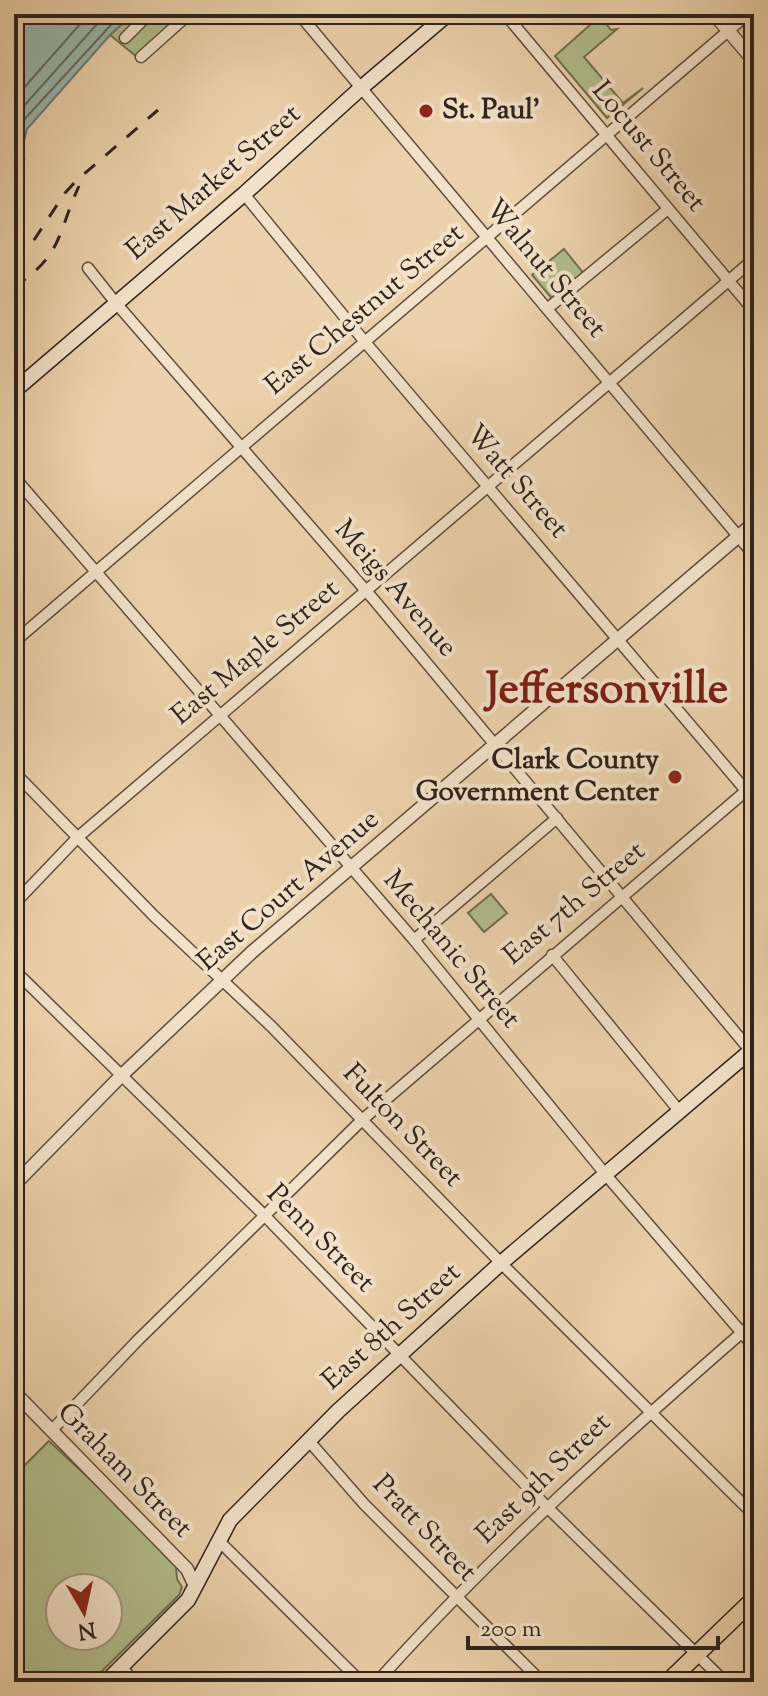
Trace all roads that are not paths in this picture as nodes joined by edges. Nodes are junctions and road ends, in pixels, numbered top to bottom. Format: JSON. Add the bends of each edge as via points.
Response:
{"nodes":[{"id":1,"x":149,"y":14,"type":"edge"},
{"id":2,"x":189,"y":14,"type":"edge"},
{"id":3,"x":299,"y":14,"type":"edge"},
{"id":4,"x":448,"y":14,"type":"edge"},
{"id":5,"x":505,"y":14,"type":"edge"},
{"id":6,"x":714,"y":14,"type":"edge"},
{"id":7,"x":748,"y":14,"type":"edge"},
{"id":8,"x":728,"y":31,"type":"junction"},
{"id":9,"x":125,"y":38,"type":"dead end"},
{"id":10,"x":141,"y":57,"type":"dead end"},
{"id":11,"x":754,"y":61,"type":"edge"},
{"id":12,"x":361,"y":88,"type":"junction"},
{"id":13,"x":607,"y":135,"type":"junction"},
{"id":14,"x":244,"y":194,"type":"junction"},
{"id":15,"x":668,"y":209,"type":"junction"},
{"id":16,"x":487,"y":238,"type":"junction"},
{"id":17,"x":754,"y":259,"type":"edge"},
{"id":18,"x":88,"y":268,"type":"dead end"},
{"id":19,"x":729,"y":281,"type":"junction"},
{"id":20,"x":115,"y":302,"type":"junction"},
{"id":21,"x":547,"y":309,"type":"junction"},
{"id":22,"x":754,"y":311,"type":"edge"},
{"id":23,"x":365,"y":342,"type":"junction"},
{"id":24,"x":610,"y":383,"type":"junction"},
{"id":25,"x":14,"y":391,"type":"edge"},
{"id":26,"x":242,"y":447,"type":"junction"},
{"id":27,"x":14,"y":477,"type":"edge"},
{"id":28,"x":488,"y":487,"type":"junction"},
{"id":29,"x":754,"y":523,"type":"edge"},
{"id":30,"x":738,"y":536,"type":"junction"},
{"id":31,"x":754,"y":555,"type":"edge"},
{"id":32,"x":96,"y":571,"type":"junction"},
{"id":33,"x":366,"y":590,"type":"junction"},
{"id":34,"x":618,"y":640,"type":"junction"},
{"id":35,"x":14,"y":642,"type":"edge"},
{"id":36,"x":218,"y":715,"type":"junction"},
{"id":37,"x":496,"y":744,"type":"junction"},
{"id":38,"x":14,"y":772,"type":"edge"},
{"id":39,"x":751,"y":791,"type":"edge"},
{"id":40,"x":557,"y":818,"type":"junction"},
{"id":41,"x":78,"y":837,"type":"junction"},
{"id":42,"x":351,"y":868,"type":"junction"},
{"id":43,"x":622,"y":895,"type":"junction"},
{"id":44,"x":14,"y":904,"type":"edge"},
{"id":45,"x":414,"y":940,"type":"junction"},
{"id":46,"x":552,"y":955,"type":"junction"},
{"id":47,"x":14,"y":970,"type":"edge"},
{"id":48,"x":223,"y":979,"type":"junction"},
{"id":49,"x":477,"y":1018,"type":"junction"},
{"id":50,"x":753,"y":1051,"type":"edge"},
{"id":51,"x":122,"y":1075,"type":"junction"},
{"id":52,"x":680,"y":1112,"type":"junction"},
{"id":53,"x":362,"y":1120,"type":"junction"},
{"id":54,"x":606,"y":1175,"type":"junction"},
{"id":55,"x":14,"y":1185,"type":"edge"},
{"id":56,"x":265,"y":1216,"type":"junction"},
{"id":57,"x":501,"y":1263,"type":"junction"},
{"id":58,"x":754,"y":1322,"type":"edge"},
{"id":59,"x":742,"y":1332,"type":"junction"},
{"id":60,"x":754,"y":1347,"type":"edge"},
{"id":61,"x":399,"y":1353,"type":"junction"},
{"id":62,"x":14,"y":1393,"type":"edge"},
{"id":63,"x":650,"y":1412,"type":"junction"},
{"id":64,"x":51,"y":1431,"type":"junction"},
{"id":65,"x":309,"y":1441,"type":"junction"},
{"id":66,"x":547,"y":1507,"type":"junction"},
{"id":67,"x":754,"y":1515,"type":"edge"},
{"id":68,"x":218,"y":1540,"type":"junction"},
{"id":69,"x":195,"y":1586,"type":"junction"},
{"id":70,"x":457,"y":1597,"type":"junction"},
{"id":71,"x":754,"y":1599,"type":"edge"},
{"id":72,"x":697,"y":1653,"type":"junction"},
{"id":73,"x":121,"y":1667,"type":"junction"},
{"id":74,"x":106,"y":1682,"type":"edge"},
{"id":75,"x":135,"y":1682,"type":"edge"},
{"id":76,"x":361,"y":1682,"type":"edge"},
{"id":77,"x":377,"y":1682,"type":"edge"},
{"id":78,"x":542,"y":1682,"type":"edge"},
{"id":79,"x":668,"y":1682,"type":"edge"},
{"id":80,"x":725,"y":1682,"type":"edge"}],
"edges":[{"from":1,"to":9,"type":"street"},
{"from":2,"to":10,"type":"street"},
{"from":3,"to":12,"type":"street","name":"Walnut Street"},
{"from":4,"to":12,"type":"main road","name":"East Market Street"},
{"from":5,"to":13,"type":"street","name":"Locust Street"},
{"from":6,"to":8,"type":"street"},
{"from":7,"to":8,"type":"street","name":"East Chestnut Street"},
{"from":8,"to":11,"type":"street"},
{"from":8,"to":13,"type":"street","name":"East Chestnut Street"},
{"from":12,"to":14,"type":"main road","name":"East Market Street"},
{"from":12,"to":16,"type":"street","name":"Walnut Street"},
{"from":13,"to":15,"type":"street","name":"Locust Street"},
{"from":13,"to":16,"type":"street","name":"East Chestnut Street"},
{"from":14,"to":20,"type":"main road","name":"East Market Street"},
{"from":14,"to":23,"type":"street","name":"Watt Street"},
{"from":15,"to":19,"type":"street","name":"Locust Street"},
{"from":15,"to":21,"type":"street"},
{"from":16,"to":21,"type":"street","name":"Walnut Street"},
{"from":16,"to":23,"type":"street","name":"East Chestnut Street"},
{"from":17,"to":19,"type":"street","name":"East Maple Street"},
{"from":18,"to":20,"type":"street","name":"Meigs Avenue"},
{"from":19,"to":22,"type":"street","name":"Locust Street"},
{"from":19,"to":24,"type":"street","name":"East Maple Street"},
{"from":20,"to":25,"type":"main road","name":"East Market Street"},
{"from":20,"to":26,"type":"street","name":"Meigs Avenue"},
{"from":21,"to":24,"type":"street","name":"Walnut Street"},
{"from":23,"to":26,"type":"street","name":"East Chestnut Street"},
{"from":23,"to":28,"type":"street","name":"Watt Street"},
{"from":24,"to":28,"type":"street","name":"East Maple Street"},
{"from":24,"to":30,"type":"street","name":"Walnut Street"},
{"from":26,"to":32,"type":"street","name":"East Chestnut Street"},
{"from":26,"to":33,"type":"street","name":"Meigs Avenue"},
{"from":27,"to":32,"type":"street","name":"Mechanic Street"},
{"from":28,"to":33,"type":"street","name":"East Maple Street"},
{"from":28,"to":34,"type":"street","name":"Watt Street"},
{"from":29,"to":30,"type":"street","name":"East Court Avenue"},
{"from":30,"to":31,"type":"street","name":"Walnut Street"},
{"from":30,"to":34,"type":"street","name":"East Court Avenue"},
{"from":32,"to":35,"type":"street","name":"East Chestnut Street"},
{"from":32,"to":36,"type":"street","name":"Mechanic Street"},
{"from":33,"to":36,"type":"street","name":"East Maple Street"},
{"from":33,"to":37,"type":"street","name":"Meigs Avenue"},
{"from":34,"to":37,"type":"street","name":"East Court Avenue"},
{"from":34,"to":39,"type":"street","name":"Watt Street"},
{"from":36,"to":41,"type":"street","name":"East Maple Street"},
{"from":36,"to":42,"type":"street","name":"Mechanic Street"},
{"from":37,"to":40,"type":"street","name":"Meigs Avenue"},
{"from":37,"to":42,"type":"street","name":"East Court Avenue"},
{"from":38,"to":41,"type":"street","name":"Fulton Street"},
{"from":39,"to":43,"type":"street","name":"East 7th Street"},
{"from":40,"to":43,"type":"street","name":"Meigs Avenue"},
{"from":40,"to":45,"type":"street"},
{"from":41,"to":44,"type":"street","name":"East Maple Street"},
{"from":41,"to":48,"type":"street","name":"Fulton Street"},
{"from":42,"to":45,"type":"street","name":"Mechanic Street"},
{"from":42,"to":48,"type":"street","name":"East Court Avenue"},
{"from":43,"to":46,"type":"street","name":"East 7th Street"},
{"from":43,"to":50,"type":"street","name":"Meigs Avenue"},
{"from":45,"to":49,"type":"street","name":"Mechanic Street"},
{"from":46,"to":49,"type":"street","name":"East 7th Street"},
{"from":46,"to":52,"type":"street"},
{"from":47,"to":51,"type":"street","name":"Penn Street"},
{"from":48,"to":51,"type":"street","name":"East Court Avenue"},
{"from":48,"to":53,"type":"street","name":"Fulton Street"},
{"from":49,"to":53,"type":"street","name":"East 7th Street"},
{"from":49,"to":54,"type":"street","name":"Mechanic Street"},
{"from":50,"to":52,"type":"main road","name":"East 8th Street"},
{"from":51,"to":55,"type":"street","name":"East Court Avenue"},
{"from":51,"to":56,"type":"street","name":"Penn Street"},
{"from":52,"to":54,"type":"main road","name":"East 8th Street"},
{"from":53,"to":56,"type":"street","name":"East 7th Street"},
{"from":53,"to":57,"type":"street","name":"Fulton Street"},
{"from":54,"to":57,"type":"main road","name":"East 8th Street"},
{"from":54,"to":59,"type":"street","name":"Mechanic Street"},
{"from":56,"to":61,"type":"street","name":"Penn Street"},
{"from":56,"to":64,"type":"street","name":"East 7th Street"},
{"from":57,"to":61,"type":"main road","name":"East 8th Street"},
{"from":57,"to":63,"type":"street","name":"Fulton Street"},
{"from":58,"to":59,"type":"street","name":"East 9th Street"},
{"from":59,"to":60,"type":"street","name":"Mechanic Street"},
{"from":59,"to":63,"type":"street","name":"East 9th Street"},
{"from":61,"to":65,"type":"main road","name":"East 8th Street"},
{"from":61,"to":66,"type":"street","name":"Penn Street"},
{"from":62,"to":64,"type":"street","name":"Graham Street"},
{"from":63,"to":66,"type":"street","name":"East 9th Street"},
{"from":63,"to":67,"type":"street","name":"Fulton Street"},
{"from":64,"to":69,"type":"street","name":"Graham Street","via":[[187,1569]]},
{"from":65,"to":68,"type":"main road","name":"East 8th Street","via":[[230,1520]]},
{"from":65,"to":70,"type":"street","name":"Pratt Street"},
{"from":66,"to":70,"type":"street","name":"East 9th Street"},
{"from":66,"to":72,"type":"street","name":"Penn Street"},
{"from":68,"to":69,"type":"main road","name":"East 8th Street"},
{"from":68,"to":76,"type":"street"},
{"from":69,"to":73,"type":"main road","name":"East 8th Street","via":[[188,1600]]},
{"from":70,"to":77,"type":"street","name":"East 9th Street"},
{"from":70,"to":78,"type":"street","name":"Pratt Street"},
{"from":71,"to":72,"type":"main road"},
{"from":72,"to":79,"type":"main road"},
{"from":72,"to":80,"type":"street","name":"Penn Street"},
{"from":73,"to":74,"type":"main road","name":"East 8th Street"},
{"from":73,"to":75,"type":"street"}]}
